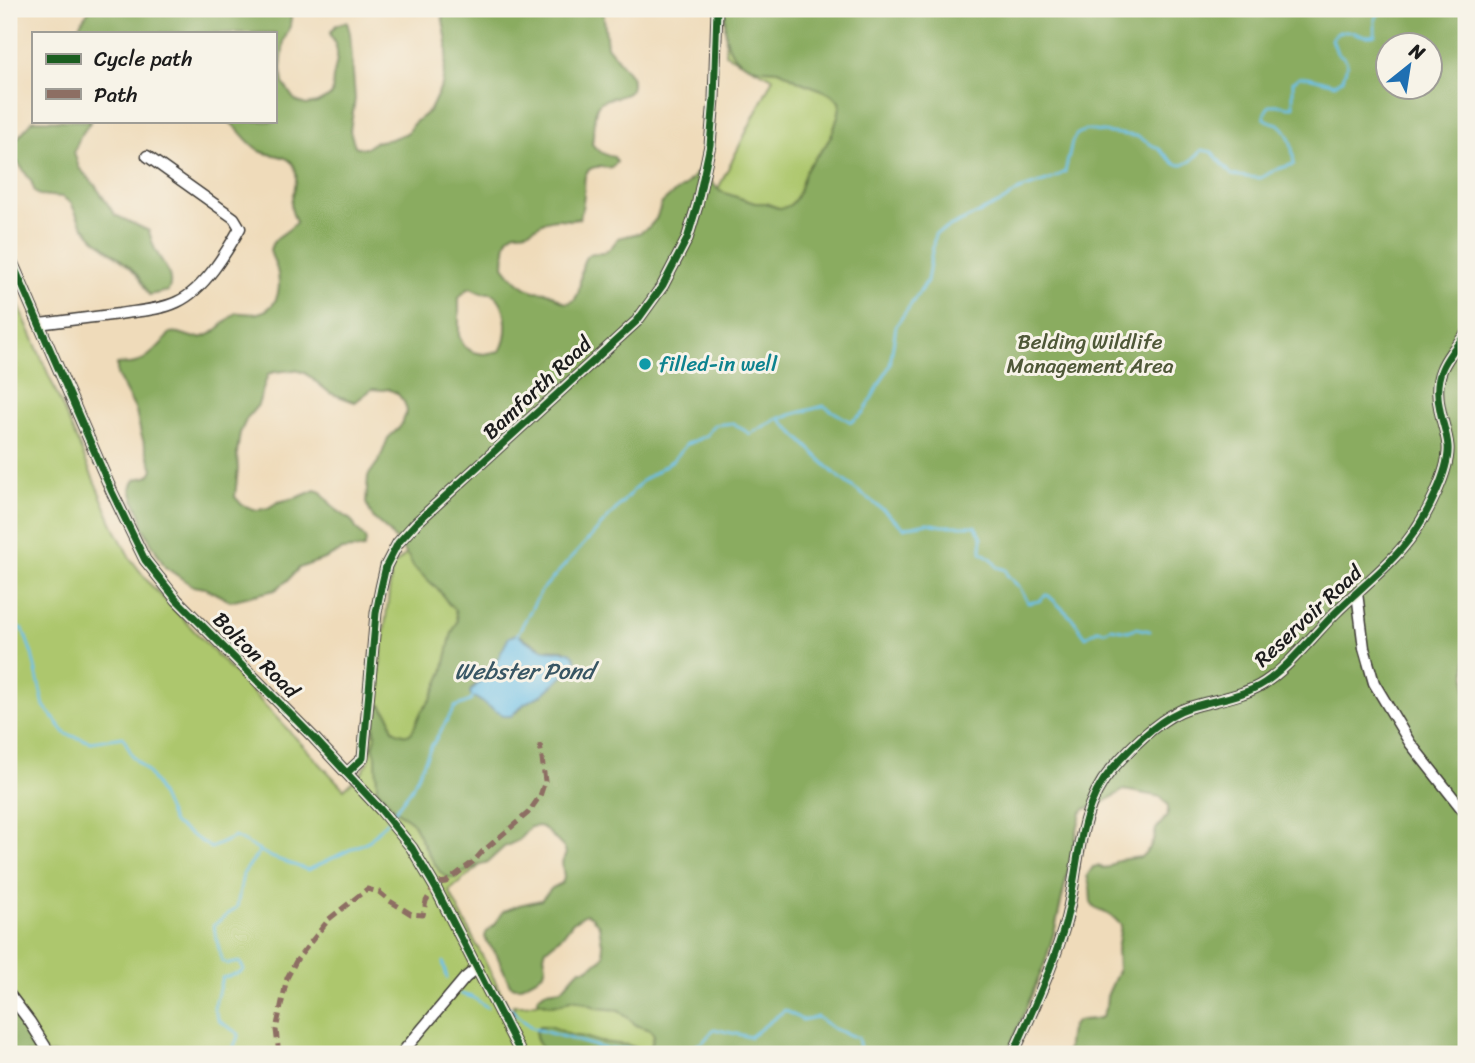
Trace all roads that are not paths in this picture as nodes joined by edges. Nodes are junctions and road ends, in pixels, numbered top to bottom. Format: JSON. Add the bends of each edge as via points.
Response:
{"nodes":[{"id":1,"x":718,"y":9,"type":"edge"},
{"id":2,"x":147,"y":156,"type":"dead end"},
{"id":3,"x":9,"y":255,"type":"edge"},
{"id":4,"x":38,"y":324,"type":"junction"},
{"id":5,"x":1466,"y":334,"type":"edge"},
{"id":6,"x":1357,"y":593,"type":"junction"},
{"id":7,"x":347,"y":773,"type":"junction"},
{"id":8,"x":1466,"y":814,"type":"edge"},
{"id":9,"x":477,"y":968,"type":"junction"},
{"id":10,"x":9,"y":993,"type":"edge"},
{"id":11,"x":50,"y":1054,"type":"edge"},
{"id":12,"x":401,"y":1054,"type":"edge"},
{"id":13,"x":522,"y":1054,"type":"edge"},
{"id":14,"x":1013,"y":1054,"type":"edge"}],
"edges":[{"from":1,"to":7,"type":"street","name":"Bamforth Road","via":[[710,145],[687,239],[637,321],[398,543],[386,566],[376,613],[362,758]]},
{"from":2,"to":4,"type":"street","via":[[234,218],[240,228],[233,239],[206,279],[177,302]]},
{"from":3,"to":4,"type":"street","name":"Bolton Road"},
{"from":4,"to":7,"type":"street","name":"Bolton Road","via":[[145,560],[177,600]]},
{"from":5,"to":6,"type":"street","name":"Reservoir Road","via":[[1447,358],[1437,383],[1448,448],[1446,468],[1416,530]]},
{"from":6,"to":8,"type":"street","via":[[1374,683],[1410,743]]},
{"from":6,"to":14,"type":"street","name":"Reservoir Road","via":[[1260,685],[1168,717],[1110,771],[1087,815],[1064,929]]},
{"from":7,"to":9,"type":"street","name":"Bolton Road","via":[[412,848]]},
{"from":9,"to":12,"type":"street"},
{"from":9,"to":13,"type":"street","name":"Bolton Road"},
{"from":10,"to":11,"type":"street"}]}
